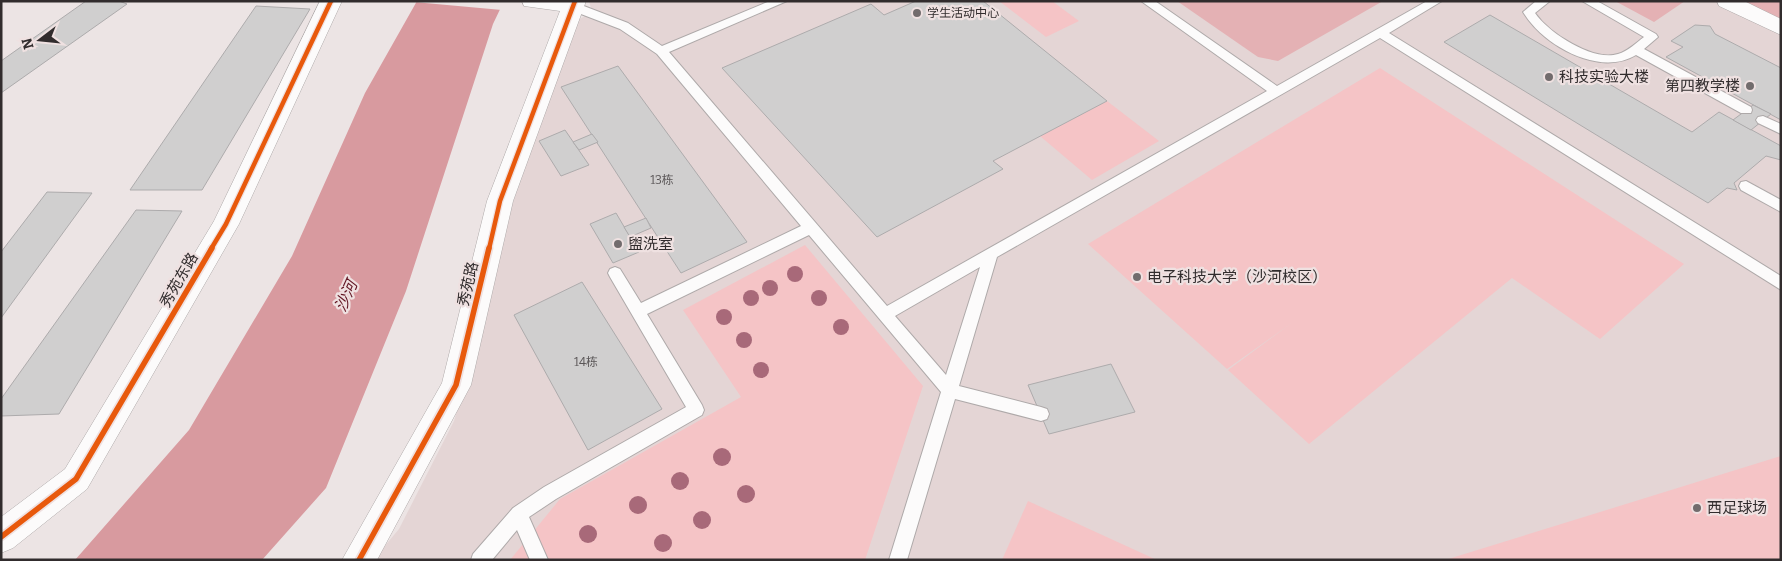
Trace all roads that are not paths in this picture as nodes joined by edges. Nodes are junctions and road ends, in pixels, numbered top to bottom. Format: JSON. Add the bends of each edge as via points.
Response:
{"nodes":[{"id":1,"x":331,"y":1,"type":"edge"},
{"id":2,"x":532,"y":1,"type":"edge"},
{"id":3,"x":781,"y":1,"type":"edge"},
{"id":4,"x":1147,"y":1,"type":"edge"},
{"id":5,"x":1436,"y":1,"type":"edge"},
{"id":6,"x":1544,"y":1,"type":"edge"},
{"id":7,"x":1588,"y":1,"type":"edge"},
{"id":8,"x":1727,"y":1,"type":"edge"},
{"id":9,"x":573,"y":4,"type":"edge"},
{"id":10,"x":1781,"y":28,"type":"edge"},
{"id":11,"x":1381,"y":33,"type":"junction"},
{"id":12,"x":1634,"y":49,"type":"junction"},
{"id":13,"x":661,"y":51,"type":"junction"},
{"id":14,"x":1277,"y":92,"type":"junction"},
{"id":15,"x":1746,"y":110,"type":"dead end"},
{"id":16,"x":1763,"y":120,"type":"dead end"},
{"id":17,"x":1781,"y":130,"type":"edge"},
{"id":18,"x":1746,"y":186,"type":"dead end"},
{"id":19,"x":1781,"y":207,"type":"edge"},
{"id":20,"x":810,"y":228,"type":"junction"},
{"id":21,"x":991,"y":254,"type":"junction"},
{"id":22,"x":615,"y":274,"type":"dead end"},
{"id":23,"x":1781,"y":284,"type":"edge"},
{"id":24,"x":637,"y":312,"type":"junction"},
{"id":25,"x":885,"y":314,"type":"junction"},
{"id":26,"x":950,"y":391,"type":"junction"},
{"id":27,"x":1041,"y":414,"type":"dead end"},
{"id":28,"x":519,"y":514,"type":"junction"},
{"id":29,"x":1,"y":537,"type":"edge"},
{"id":30,"x":359,"y":560,"type":"edge"},
{"id":31,"x":480,"y":560,"type":"edge"},
{"id":32,"x":539,"y":560,"type":"edge"},
{"id":33,"x":898,"y":560,"type":"edge"}],
"edges":[{"from":1,"to":29,"type":"street","name":"秀苑东路","via":[[226,224],[76,479]]},
{"from":2,"to":9,"type":"street"},
{"from":3,"to":13,"type":"lane"},
{"from":4,"to":14,"type":"lane"},
{"from":5,"to":11,"type":"lane"},
{"from":6,"to":12,"type":"lane","via":[[1529,12],[1537,25],[1548,35],[1581,53],[1622,58]]},
{"from":7,"to":12,"type":"lane","via":[[1652,36]]},
{"from":8,"to":10,"type":"street"},
{"from":9,"to":13,"type":"lane","via":[[624,26]]},
{"from":9,"to":30,"type":"street","name":"秀苑路","via":[[500,201],[456,385]]},
{"from":11,"to":14,"type":"lane"},
{"from":11,"to":23,"type":"lane"},
{"from":12,"to":15,"type":"lane"},
{"from":13,"to":20,"type":"lane"},
{"from":14,"to":21,"type":"lane"},
{"from":16,"to":17,"type":"lane"},
{"from":18,"to":19,"type":"lane"},
{"from":20,"to":24,"type":"lane"},
{"from":20,"to":25,"type":"lane"},
{"from":21,"to":25,"type":"lane"},
{"from":21,"to":26,"type":"lane"},
{"from":22,"to":24,"type":"lane"},
{"from":24,"to":28,"type":"lane","via":[[696,410]]},
{"from":25,"to":26,"type":"lane"},
{"from":26,"to":27,"type":"lane"},
{"from":26,"to":33,"type":"lane"},
{"from":28,"to":31,"type":"lane"},
{"from":28,"to":32,"type":"lane"}]}
